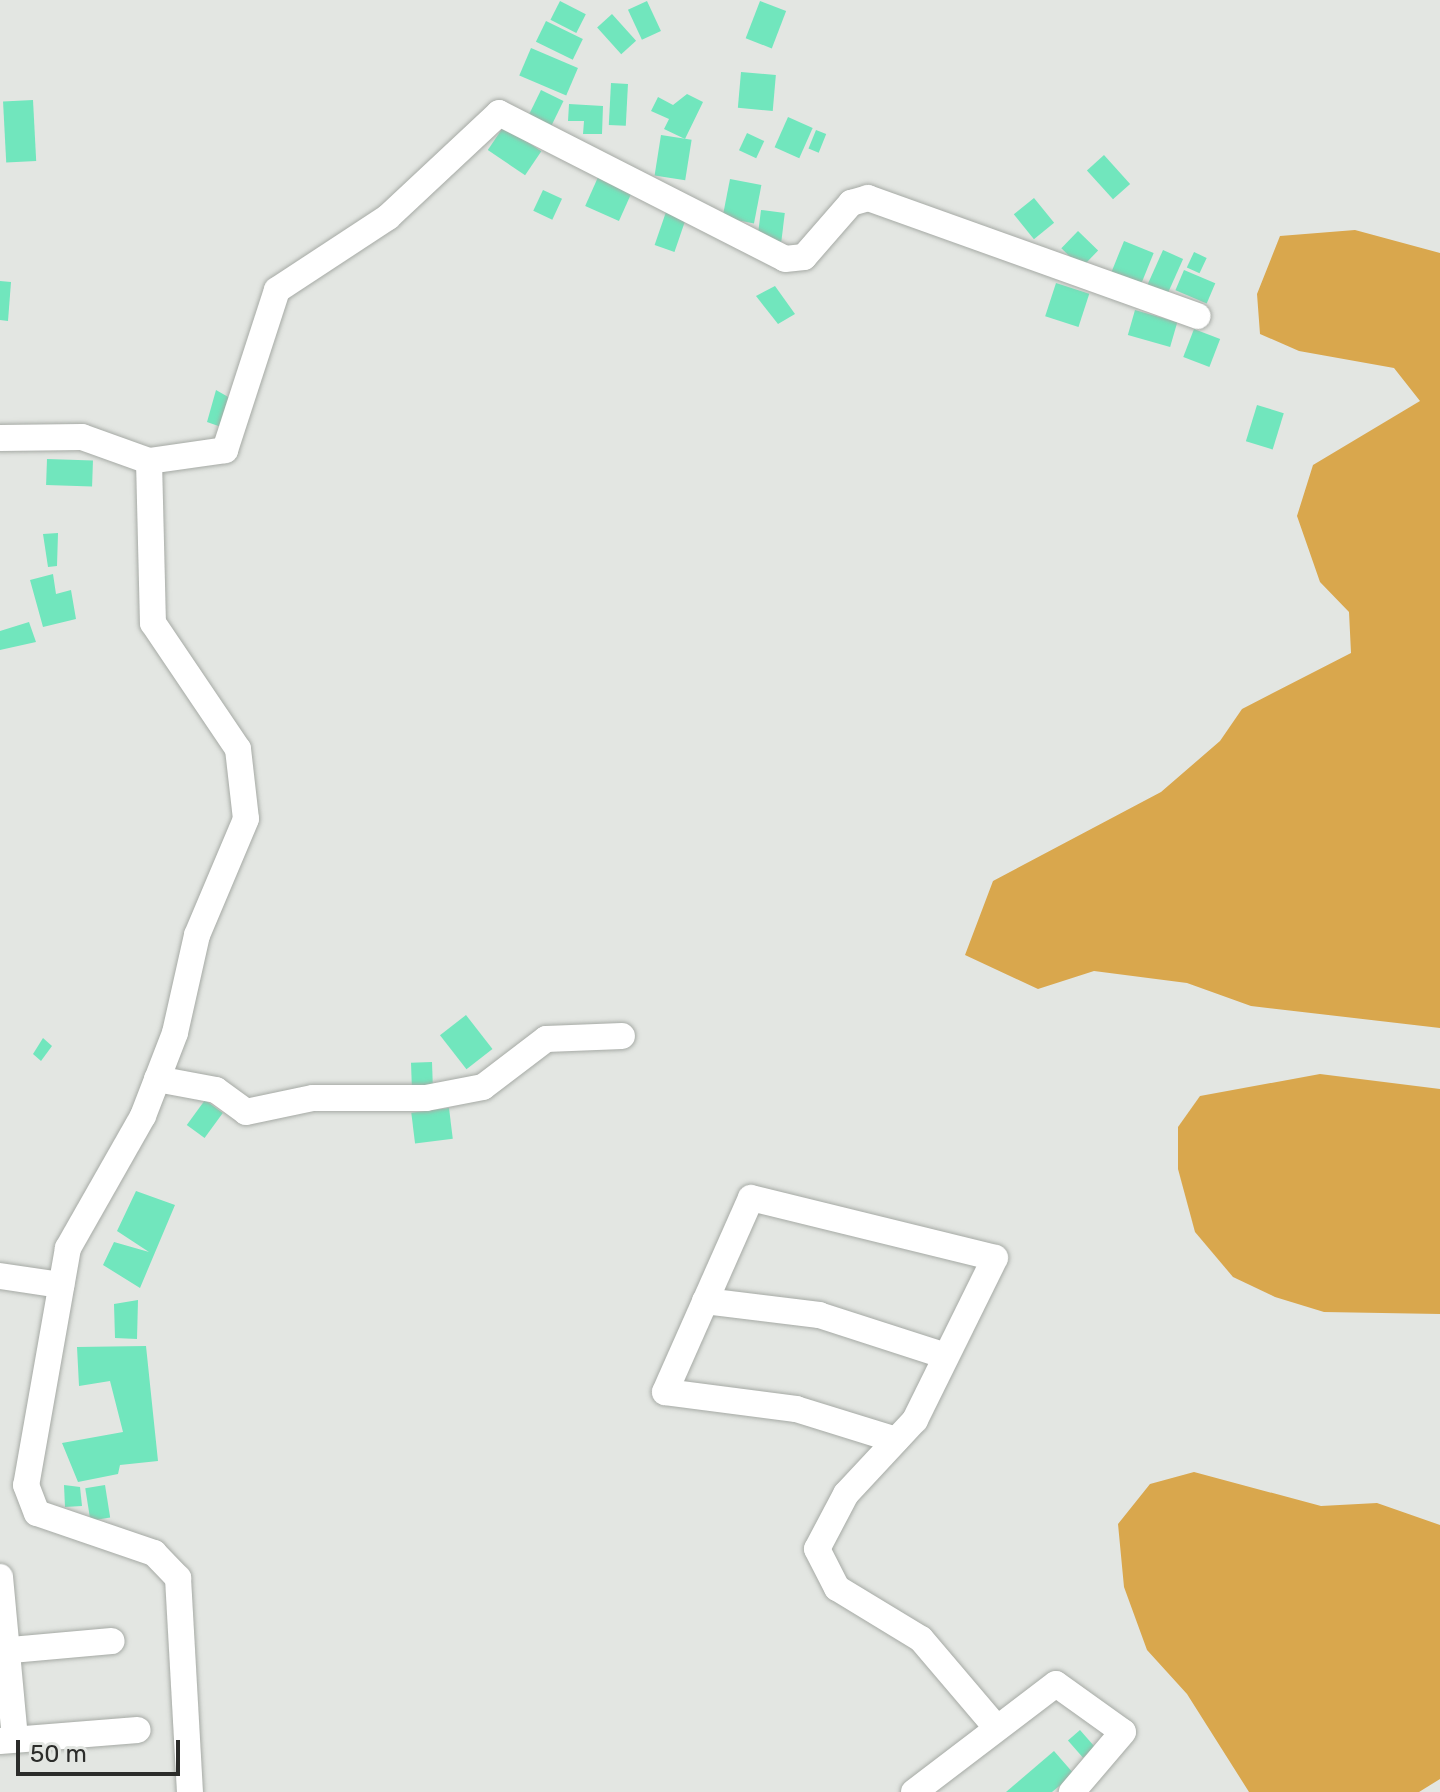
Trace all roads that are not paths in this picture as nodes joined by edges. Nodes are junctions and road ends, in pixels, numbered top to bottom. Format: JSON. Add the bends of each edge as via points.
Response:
{"nodes":[{"id":1,"x":1198,"y":316,"type":"dead end"},
{"id":2,"x":0,"y":438,"type":"edge"},
{"id":3,"x":149,"y":461,"type":"junction"},
{"id":4,"x":622,"y":1036,"type":"dead end"},
{"id":5,"x":157,"y":1079,"type":"junction"},
{"id":6,"x":0,"y":1276,"type":"edge"},
{"id":7,"x":61,"y":1285,"type":"junction"},
{"id":8,"x":705,"y":1301,"type":"junction"},
{"id":9,"x":946,"y":1356,"type":"junction"},
{"id":10,"x":896,"y":1440,"type":"junction"},
{"id":11,"x":0,"y":1577,"type":"edge"},
{"id":12,"x":112,"y":1641,"type":"dead end"},
{"id":13,"x":4,"y":1651,"type":"edge"},
{"id":14,"x":996,"y":1727,"type":"junction"},
{"id":15,"x":138,"y":1730,"type":"dead end"},
{"id":16,"x":8,"y":1740,"type":"edge"},
{"id":17,"x":1085,"y":1788,"type":"edge"},
{"id":18,"x":190,"y":1792,"type":"edge"},
{"id":19,"x":914,"y":1792,"type":"edge"}],
"edges":[{"from":1,"to":3,"type":"street","via":[[868,198],[851,203],[804,257],[785,259],[499,113],[388,217],[277,290],[225,450]]},
{"from":2,"to":3,"type":"street","via":[[82,437]]},
{"from":3,"to":5,"type":"street","via":[[153,623],[238,749],[247,797],[234,854],[197,935]]},
{"from":4,"to":5,"type":"street","via":[[546,1039],[483,1087],[426,1098],[313,1098],[246,1112],[216,1090]]},
{"from":5,"to":7,"type":"street","via":[[68,1248]]},
{"from":6,"to":7,"type":"street"},
{"from":7,"to":18,"type":"street","via":[[26,1485],[37,1513],[154,1553],[178,1578]]},
{"from":8,"to":9,"type":"street","via":[[819,1315]]},
{"from":8,"to":9,"type":"street","via":[[751,1198],[849,1219],[995,1258]]},
{"from":8,"to":10,"type":"street","via":[[665,1392],[796,1409]]},
{"from":9,"to":10,"type":"street","via":[[915,1420]]},
{"from":10,"to":14,"type":"street","via":[[846,1494],[817,1549],[837,1588],[921,1639]]},
{"from":11,"to":13,"type":"street"},
{"from":12,"to":13,"type":"street"},
{"from":13,"to":16,"type":"street"},
{"from":14,"to":17,"type":"street","via":[[1056,1684],[1123,1732]]},
{"from":14,"to":19,"type":"street"},
{"from":15,"to":16,"type":"street"}]}
